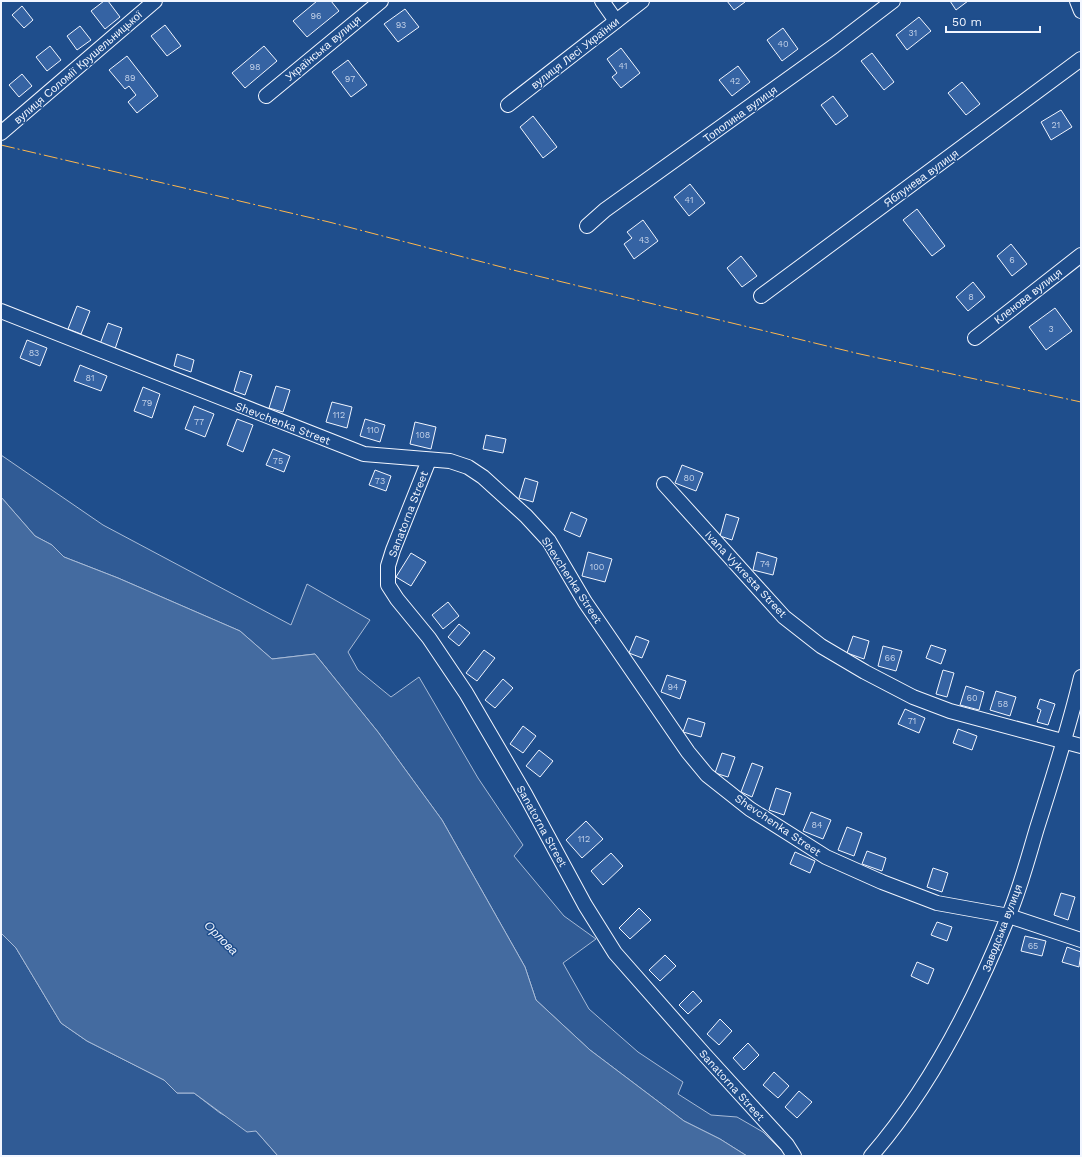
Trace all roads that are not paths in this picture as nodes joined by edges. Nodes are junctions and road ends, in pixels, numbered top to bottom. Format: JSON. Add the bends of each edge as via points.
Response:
{"nodes":[{"id":1,"x":155,"y":1,"type":"edge"},
{"id":2,"x":381,"y":1,"type":"edge"},
{"id":3,"x":602,"y":1,"type":"edge"},
{"id":4,"x":642,"y":1,"type":"edge"},
{"id":5,"x":893,"y":1,"type":"edge"},
{"id":6,"x":1077,"y":1,"type":"edge"},
{"id":7,"x":1081,"y":11,"type":"edge"},
{"id":8,"x":616,"y":21,"type":"junction"},
{"id":9,"x":1081,"y":59,"type":"edge"},
{"id":10,"x":266,"y":96,"type":"dead end"},
{"id":11,"x":508,"y":105,"type":"dead end"},
{"id":12,"x":1,"y":133,"type":"edge"},
{"id":13,"x":587,"y":226,"type":"dead end"},
{"id":14,"x":1081,"y":255,"type":"edge"},
{"id":15,"x":761,"y":296,"type":"dead end"},
{"id":16,"x":1,"y":311,"type":"edge"},
{"id":17,"x":975,"y":338,"type":"dead end"},
{"id":18,"x":429,"y":460,"type":"junction"},
{"id":19,"x":664,"y":484,"type":"dead end"},
{"id":20,"x":1081,"y":677,"type":"edge"},
{"id":21,"x":1064,"y":741,"type":"junction"},
{"id":22,"x":1081,"y":746,"type":"edge"},
{"id":23,"x":1009,"y":916,"type":"junction"},
{"id":24,"x":1081,"y":940,"type":"edge"},
{"id":25,"x":794,"y":1156,"type":"edge"},
{"id":26,"x":872,"y":1156,"type":"edge"}],
"edges":[{"from":1,"to":12,"type":"street","name":"вулиця Соломії Крушельницької"},
{"from":2,"to":10,"type":"street","name":"Українська вулиця"},
{"from":3,"to":8,"type":"street"},
{"from":4,"to":8,"type":"street","name":"вулиця Лесі Українки"},
{"from":5,"to":13,"type":"street","name":"Тополина вулиця","via":[[605,210]]},
{"from":6,"to":7,"type":"street"},
{"from":8,"to":11,"type":"street","name":"вулиця Лесі Українки"},
{"from":9,"to":15,"type":"street","name":"Яблунева вулиця"},
{"from":14,"to":17,"type":"street","name":"Кленова вулиця"},
{"from":16,"to":18,"type":"street","name":"Shevchenka Street","via":[[364,454]]},
{"from":18,"to":23,"type":"street","name":"Shevchenka Street","via":[[450,461],[468,467],[483,477],[549,541],[585,602],[688,752],[707,775],[750,809],[826,857],[882,882],[936,903]]},
{"from":18,"to":25,"type":"street","name":"Sanatorna Street","via":[[393,550],[388,566],[388,585],[429,638],[466,693],[525,794],[585,905],[615,953],[787,1145]]},
{"from":19,"to":21,"type":"street","name":"Ivana Vykresta Street","via":[[784,617],[821,646],[913,697],[950,711]]},
{"from":20,"to":21,"type":"street","name":"Заводська вулиця"},
{"from":21,"to":22,"type":"street","name":"Ivana Vykresta Street"},
{"from":21,"to":23,"type":"street","name":"Заводська вулиця"},
{"from":23,"to":24,"type":"street","name":"Shevchenka Street"},
{"from":23,"to":26,"type":"street","name":"Заводська вулиця","via":[[978,987],[947,1046],[914,1100]]}]}
